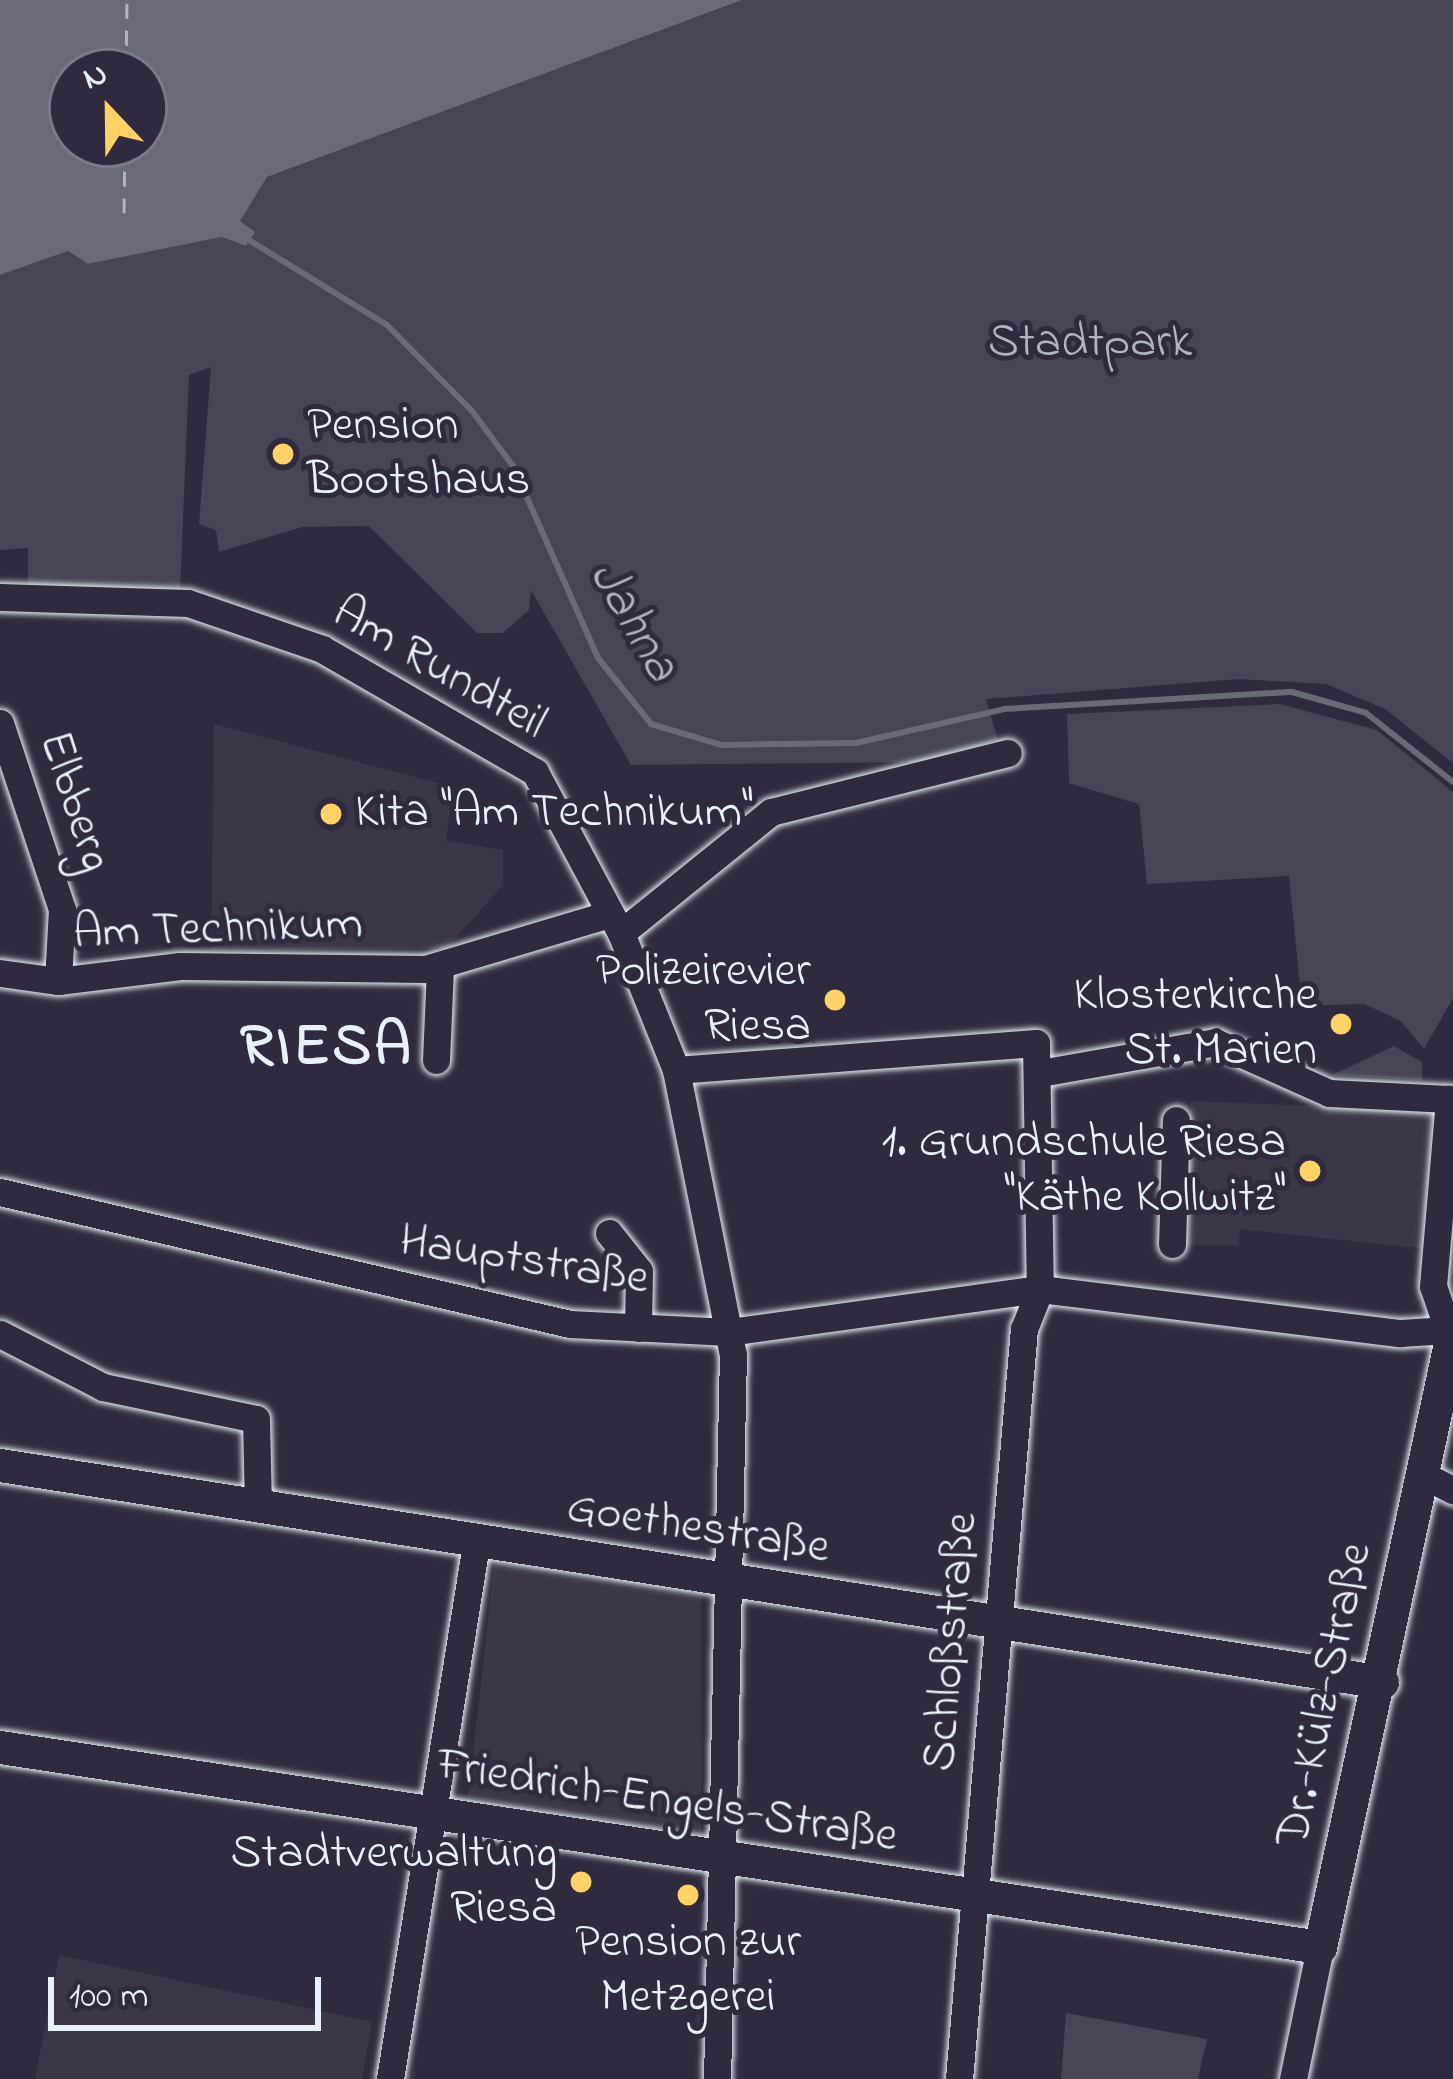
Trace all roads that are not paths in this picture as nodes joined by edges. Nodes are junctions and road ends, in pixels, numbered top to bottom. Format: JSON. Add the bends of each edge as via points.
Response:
{"nodes":[{"id":1,"x":0,"y":597,"type":"edge"},
{"id":2,"x":0,"y":723,"type":"edge"},
{"id":3,"x":1008,"y":753,"type":"dead end"},
{"id":4,"x":614,"y":924,"type":"junction"},
{"id":5,"x":440,"y":968,"type":"junction"},
{"id":6,"x":0,"y":973,"type":"edge"},
{"id":7,"x":58,"y":981,"type":"junction"},
{"id":8,"x":436,"y":1060,"type":"dead end"},
{"id":9,"x":676,"y":1070,"type":"junction"},
{"id":10,"x":1040,"y":1073,"type":"junction"},
{"id":11,"x":1451,"y":1098,"type":"edge"},
{"id":12,"x":1176,"y":1120,"type":"dead end"},
{"id":13,"x":0,"y":1192,"type":"edge"},
{"id":14,"x":609,"y":1233,"type":"dead end"},
{"id":15,"x":1172,"y":1244,"type":"dead end"},
{"id":16,"x":1040,"y":1289,"type":"junction"},
{"id":17,"x":638,"y":1328,"type":"junction"},
{"id":18,"x":1451,"y":1329,"type":"edge"},
{"id":19,"x":729,"y":1332,"type":"junction"},
{"id":20,"x":0,"y":1334,"type":"edge"},
{"id":21,"x":0,"y":1465,"type":"edge"},
{"id":22,"x":1438,"y":1482,"type":"edge"},
{"id":23,"x":258,"y":1507,"type":"junction"},
{"id":24,"x":476,"y":1544,"type":"junction"},
{"id":25,"x":731,"y":1580,"type":"junction"},
{"id":26,"x":999,"y":1623,"type":"junction"},
{"id":27,"x":1382,"y":1682,"type":"junction"},
{"id":28,"x":0,"y":1747,"type":"edge"},
{"id":29,"x":430,"y":1814,"type":"junction"},
{"id":30,"x":728,"y":1863,"type":"junction"},
{"id":31,"x":975,"y":1897,"type":"junction"},
{"id":32,"x":1320,"y":1947,"type":"junction"},
{"id":33,"x":390,"y":2079,"type":"edge"},
{"id":34,"x":716,"y":2079,"type":"edge"},
{"id":35,"x":959,"y":2079,"type":"edge"},
{"id":36,"x":1293,"y":2079,"type":"edge"}],
"edges":[{"from":1,"to":4,"type":"street","name":"Am Rundteil","via":[[188,603],[261,625],[535,772]]},
{"from":2,"to":7,"type":"street","name":"Elbberg","via":[[62,909]]},
{"from":3,"to":4,"type":"street","via":[[790,803],[735,832],[652,917]]},
{"from":4,"to":5,"type":"street"},
{"from":4,"to":9,"type":"street","name":"Am Rundteil"},
{"from":5,"to":7,"type":"street","name":"Am Technikum","via":[[181,966]]},
{"from":5,"to":8,"type":"street"},
{"from":6,"to":7,"type":"street","name":"Am Technikum"},
{"from":9,"to":10,"type":"street","name":"Schloßstraße","via":[[1036,1043]]},
{"from":9,"to":19,"type":"street","name":"Am Rundteil"},
{"from":10,"to":11,"type":"street","via":[[1215,1042],[1329,1094]]},
{"from":10,"to":16,"type":"street","name":"Schloßstraße"},
{"from":11,"to":18,"type":"street","via":[[1433,1286]]},
{"from":12,"to":15,"type":"street"},
{"from":13,"to":17,"type":"street","name":"Hauptstraße","via":[[512,1313]]},
{"from":14,"to":17,"type":"street","via":[[639,1271]]},
{"from":16,"to":18,"type":"street","name":"Hauptstraße","via":[[1352,1332]]},
{"from":16,"to":19,"type":"street","name":"Hauptstraße"},
{"from":16,"to":26,"type":"street","name":"Schloßstraße","via":[[1024,1328]]},
{"from":17,"to":19,"type":"street","name":"Hauptstraße"},
{"from":18,"to":22,"type":"main road","name":"Dr.-Külz-Straße"},
{"from":19,"to":25,"type":"street","name":"Am Rundteil"},
{"from":20,"to":23,"type":"street","via":[[103,1387],[256,1419]]},
{"from":21,"to":23,"type":"main road","name":"Goethestraße"},
{"from":22,"to":27,"type":"main road","name":"Dr.-Külz-Straße"},
{"from":23,"to":24,"type":"main road","name":"Goethestraße"},
{"from":24,"to":25,"type":"main road","name":"Goethestraße"},
{"from":24,"to":29,"type":"street"},
{"from":25,"to":26,"type":"main road","name":"Goethestraße"},
{"from":25,"to":30,"type":"street","name":"Am Rundteil"},
{"from":26,"to":27,"type":"main road","name":"Goethestraße"},
{"from":26,"to":31,"type":"street","name":"Schloßstraße"},
{"from":27,"to":32,"type":"main road","name":"Dr.-Külz-Straße"},
{"from":28,"to":29,"type":"main road","name":"Friedrich-Engels-Straße"},
{"from":29,"to":30,"type":"main road","name":"Friedrich-Engels-Straße"},
{"from":29,"to":33,"type":"street"},
{"from":30,"to":31,"type":"main road","name":"Friedrich-Engels-Straße"},
{"from":30,"to":34,"type":"street","name":"Am Rundteil"},
{"from":31,"to":32,"type":"main road","name":"Friedrich-Engels-Straße"},
{"from":31,"to":35,"type":"street","name":"Schloßstraße"},
{"from":32,"to":36,"type":"street","name":"Dr.-Külz-Straße"}]}
